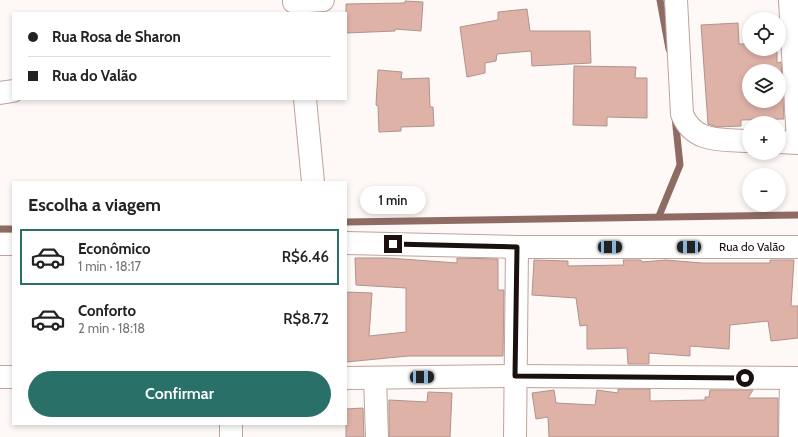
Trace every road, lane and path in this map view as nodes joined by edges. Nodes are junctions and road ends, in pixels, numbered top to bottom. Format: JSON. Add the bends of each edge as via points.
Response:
{"nodes":[{"id":1,"x":323,"y":0,"type":"edge"},
{"id":2,"x":676,"y":0,"type":"edge"},
{"id":3,"x":790,"y":0,"type":"edge"},
{"id":4,"x":295,"y":5,"type":"edge"},
{"id":5,"x":12,"y":91,"type":"edge"},
{"id":6,"x":0,"y":93,"type":"edge"},
{"id":7,"x":305,"y":100,"type":"edge"},
{"id":8,"x":742,"y":140,"type":"edge"},
{"id":9,"x":786,"y":142,"type":"edge"},
{"id":10,"x":798,"y":143,"type":"edge"},
{"id":11,"x":313,"y":181,"type":"edge"},
{"id":12,"x":347,"y":243,"type":"edge"},
{"id":13,"x":0,"y":244,"type":"edge"},
{"id":14,"x":12,"y":244,"type":"edge"},
{"id":15,"x":517,"y":247,"type":"junction"},
{"id":16,"x":798,"y":247,"type":"edge"},
{"id":17,"x":515,"y":376,"type":"junction"},
{"id":18,"x":0,"y":377,"type":"edge"},
{"id":19,"x":12,"y":377,"type":"edge"},
{"id":20,"x":347,"y":378,"type":"edge"},
{"id":21,"x":375,"y":378,"type":"junction"},
{"id":22,"x":794,"y":378,"type":"edge"},
{"id":23,"x":231,"y":425,"type":"edge"},
{"id":24,"x":231,"y":437,"type":"edge"},
{"id":25,"x":377,"y":437,"type":"edge"},
{"id":26,"x":515,"y":437,"type":"edge"},
{"id":27,"x":790,"y":437,"type":"edge"}],
"edges":[{"from":1,"to":4,"type":"street"},
{"from":2,"to":8,"type":"street","via":[[682,114],[686,123],[696,134],[712,139]]},
{"from":3,"to":10,"type":"street"},
{"from":5,"to":6,"type":"street"},
{"from":7,"to":11,"type":"street"},
{"from":9,"to":10,"type":"street"},
{"from":12,"to":15,"type":"street","name":"Rua do Valão"},
{"from":13,"to":14,"type":"street"},
{"from":15,"to":16,"type":"street","name":"Rua do Valão"},
{"from":15,"to":17,"type":"street"},
{"from":17,"to":21,"type":"street"},
{"from":17,"to":22,"type":"street"},
{"from":17,"to":26,"type":"street"},
{"from":18,"to":19,"type":"street"},
{"from":20,"to":21,"type":"street"},
{"from":21,"to":25,"type":"street"},
{"from":22,"to":27,"type":"street"},
{"from":23,"to":24,"type":"street"}]}
